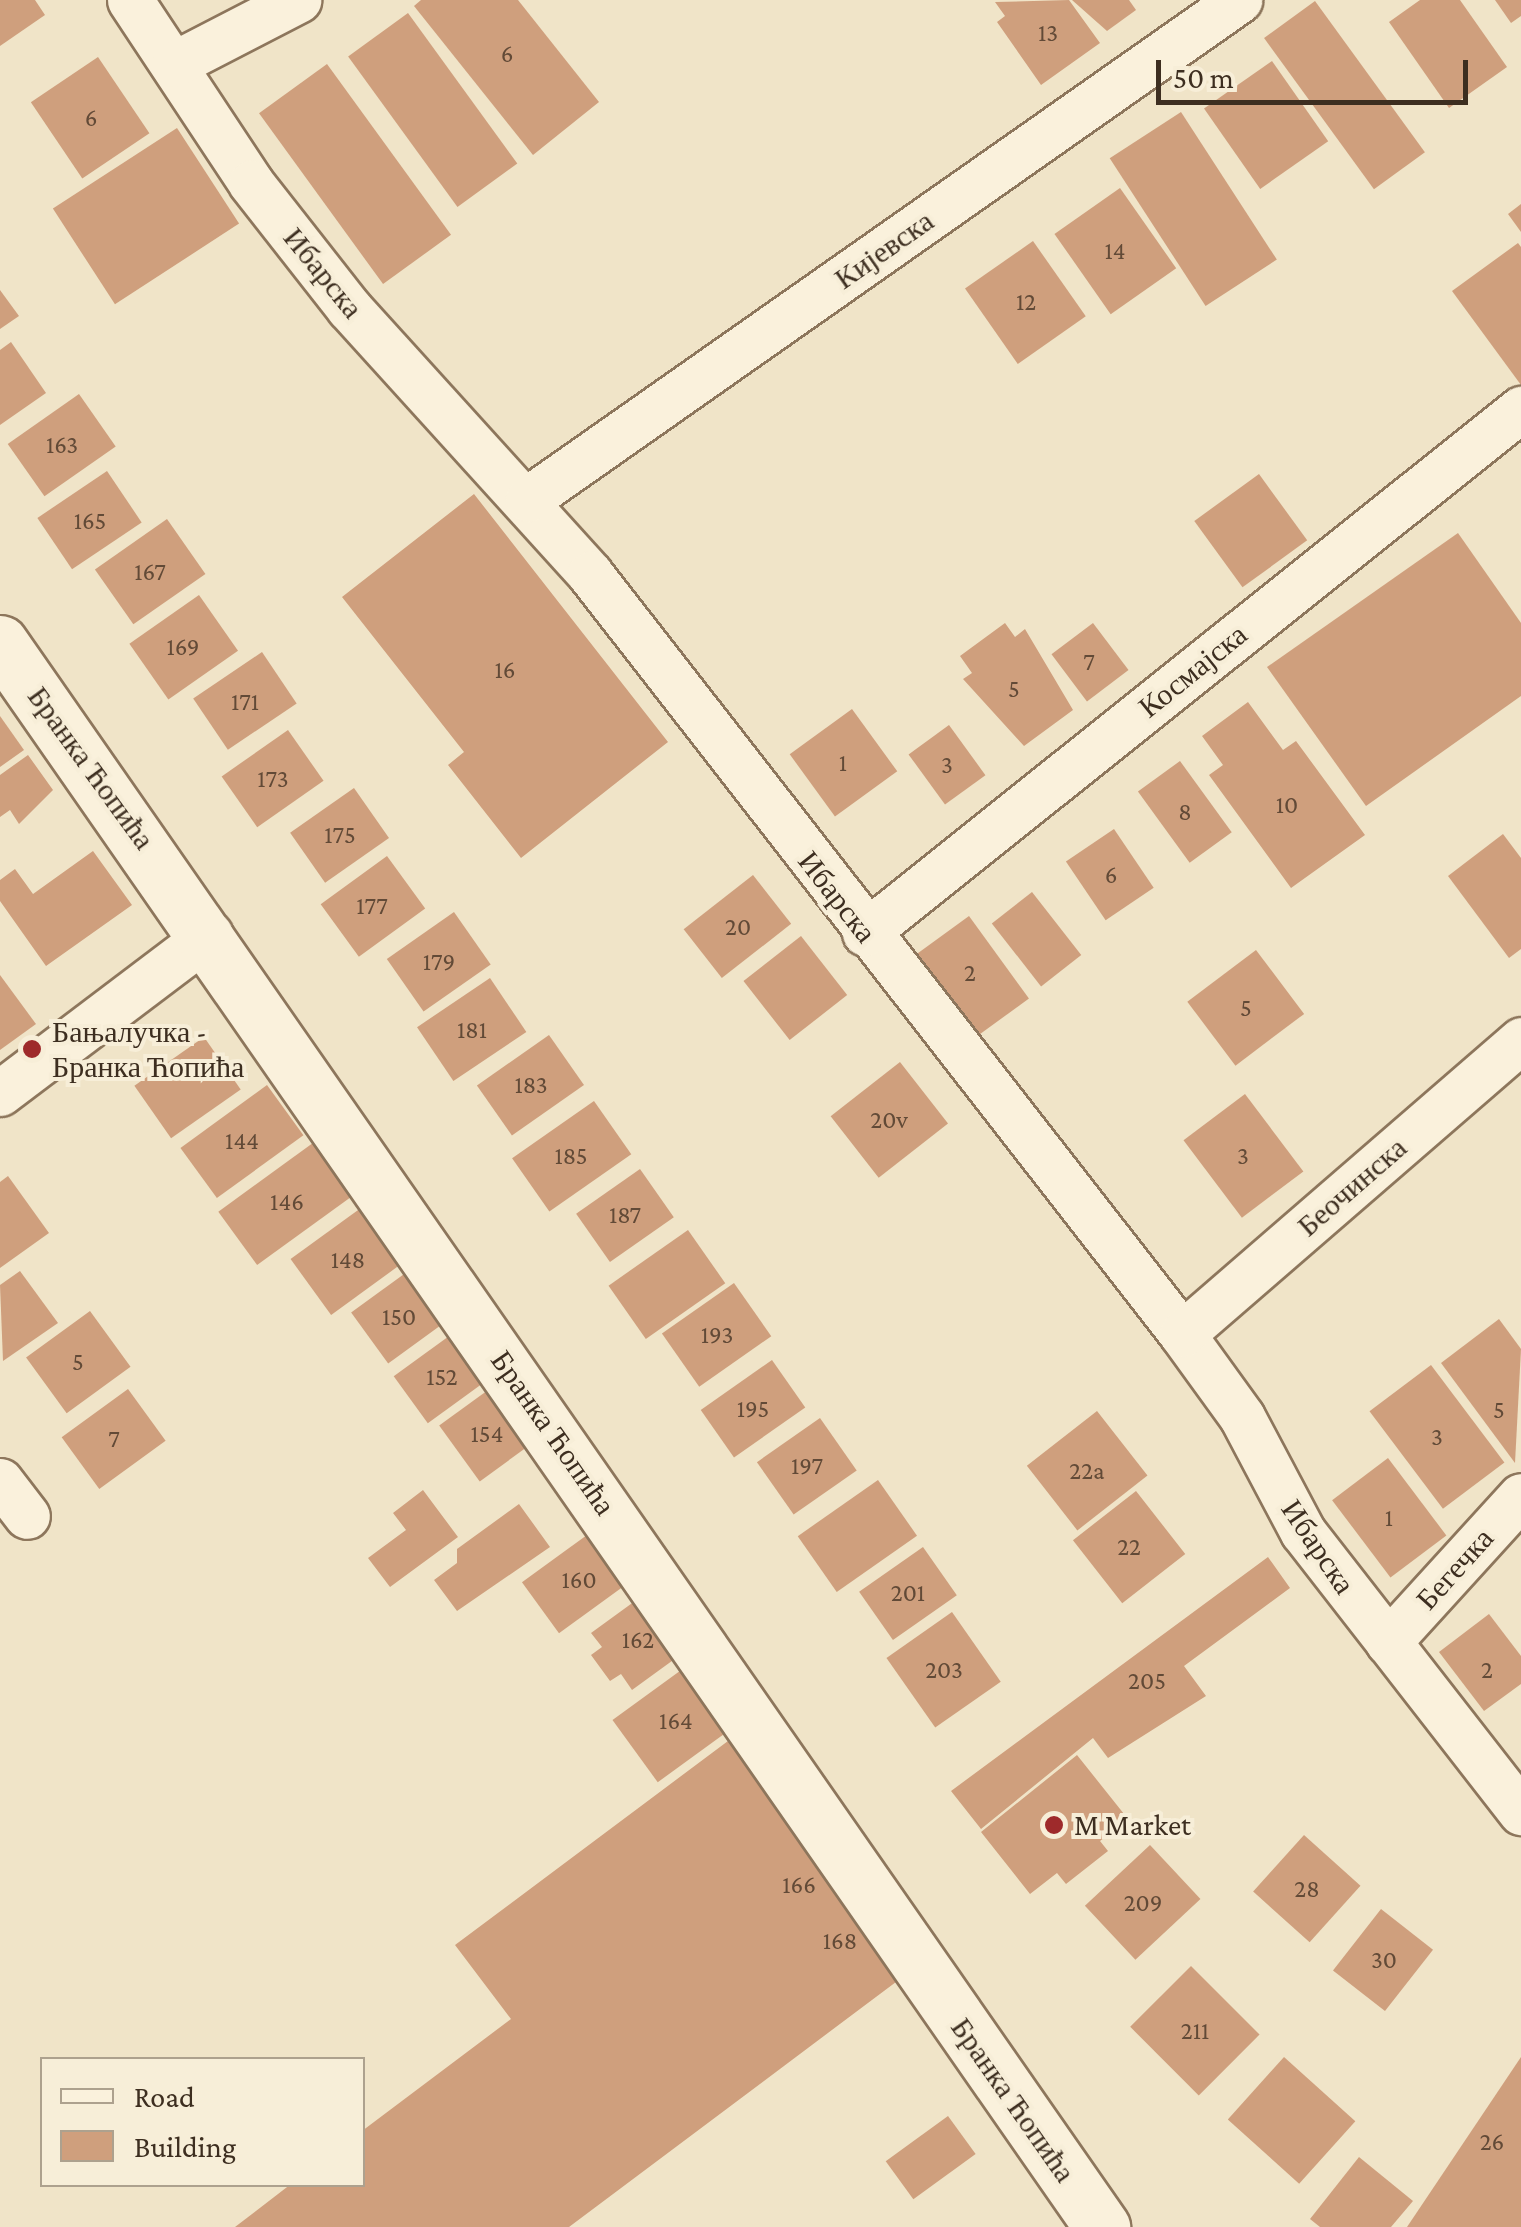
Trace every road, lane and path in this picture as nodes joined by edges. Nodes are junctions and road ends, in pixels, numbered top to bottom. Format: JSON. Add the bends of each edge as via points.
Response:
{"nodes":[{"id":1,"x":130,"y":0,"type":"edge"},
{"id":2,"x":298,"y":0,"type":"edge"},
{"id":3,"x":1240,"y":0,"type":"edge"},
{"id":4,"x":174,"y":64,"type":"junction"},
{"id":5,"x":1521,"y":408,"type":"edge"},
{"id":6,"x":528,"y":500,"type":"junction"},
{"id":7,"x":0,"y":642,"type":"edge"},
{"id":8,"x":864,"y":933,"type":"junction"},
{"id":9,"x":210,"y":934,"type":"junction"},
{"id":10,"x":1521,"y":1040,"type":"edge"},
{"id":11,"x":0,"y":1093,"type":"edge"},
{"id":12,"x":1182,"y":1334,"type":"junction"},
{"id":13,"x":1521,"y":1496,"type":"edge"},
{"id":14,"x":1388,"y":1642,"type":"junction"},
{"id":15,"x":1521,"y":1812,"type":"edge"},
{"id":16,"x":1102,"y":2227,"type":"edge"}],
"edges":[{"from":1,"to":4,"type":"street","name":"Ибарска"},
{"from":2,"to":4,"type":"street"},
{"from":3,"to":6,"type":"street","name":"Кијевска"},
{"from":4,"to":6,"type":"street","name":"Ибарска","via":[[251,182],[349,308]]},
{"from":5,"to":8,"type":"street","name":"Космајска"},
{"from":6,"to":8,"type":"street","name":"Ибарска"},
{"from":7,"to":9,"type":"street","name":"Бранка Ћопића"},
{"from":8,"to":12,"type":"street","name":"Ибарска"},
{"from":9,"to":11,"type":"street"},
{"from":9,"to":16,"type":"street","name":"Бранка Ћопића"},
{"from":10,"to":12,"type":"street","name":"Беочинска"},
{"from":12,"to":14,"type":"street","name":"Ибарска","via":[[1242,1416],[1302,1532]]},
{"from":13,"to":14,"type":"street","name":"Бегечка"},
{"from":14,"to":15,"type":"street","name":"Ибарска"}]}
